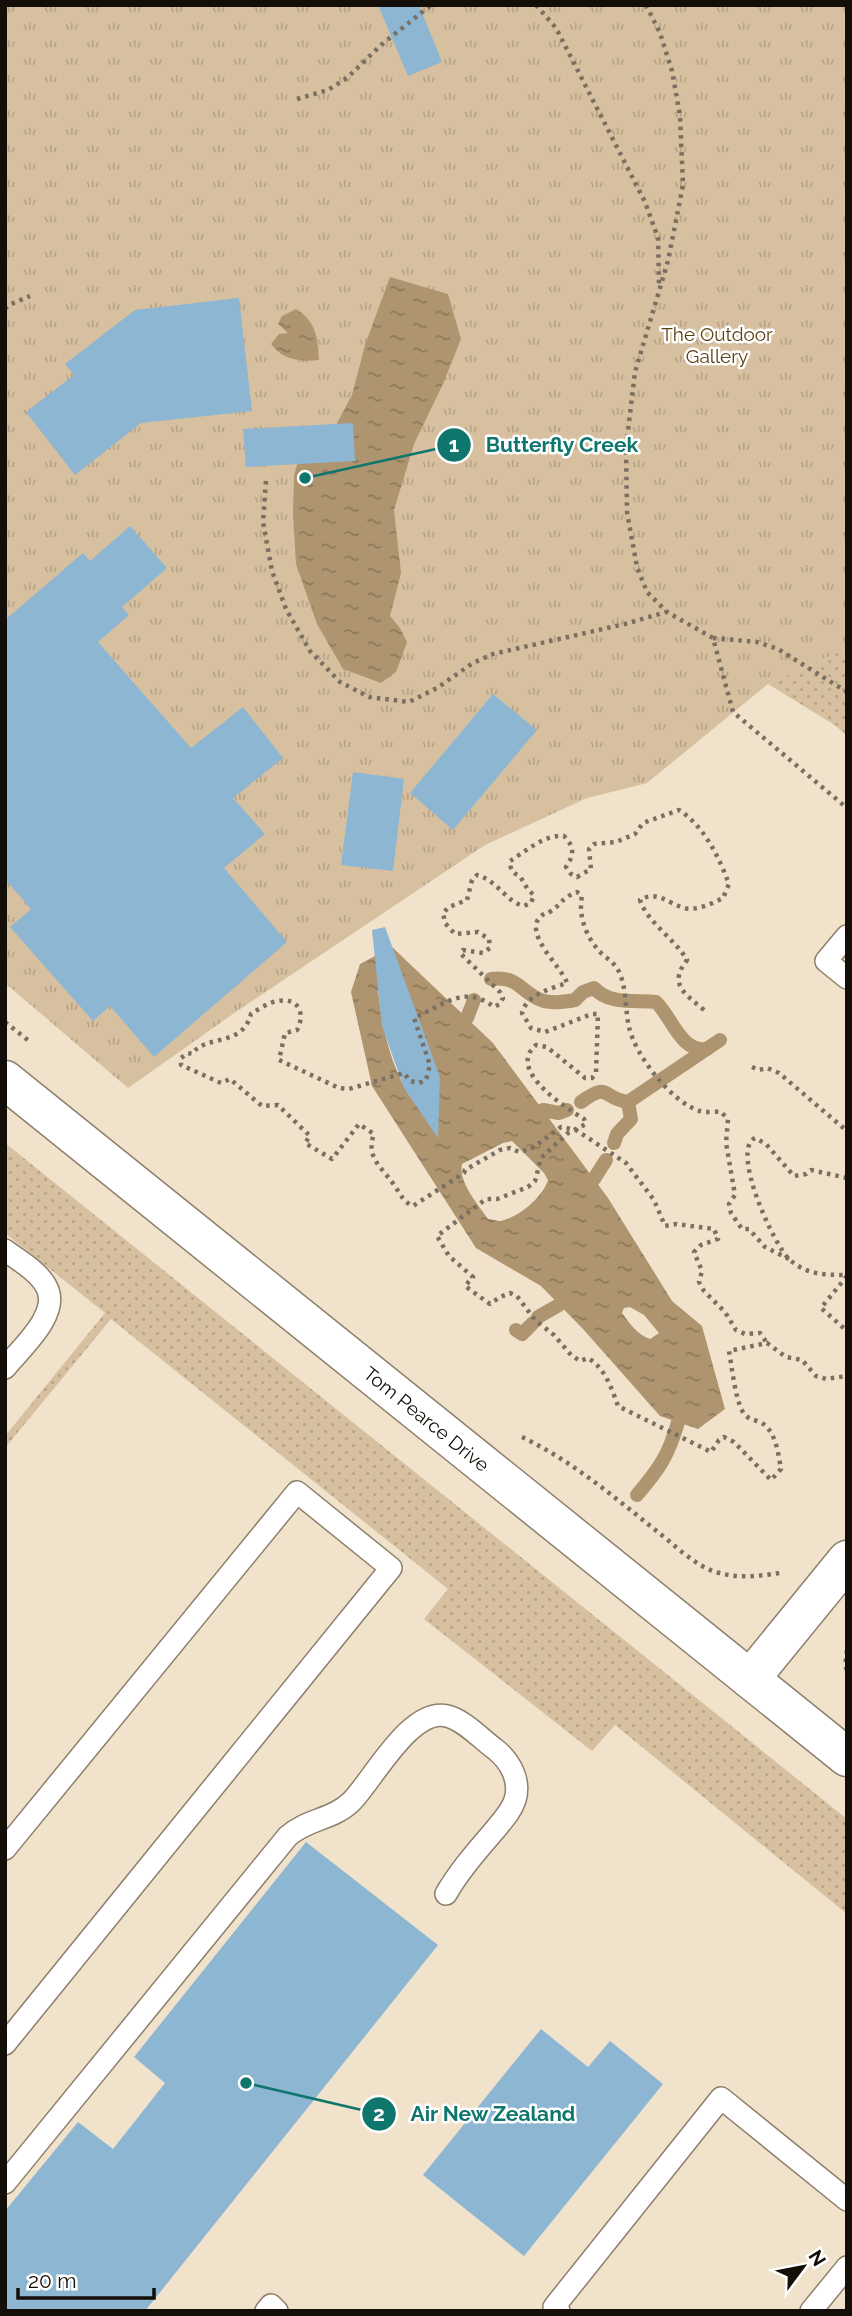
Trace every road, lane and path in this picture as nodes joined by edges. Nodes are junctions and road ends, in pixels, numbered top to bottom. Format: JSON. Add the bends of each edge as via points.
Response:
{"nodes":[{"id":1,"x":431,"y":5,"type":"edge"},
{"id":2,"x":536,"y":5,"type":"edge"},
{"id":3,"x":646,"y":5,"type":"edge"},
{"id":4,"x":297,"y":99,"type":"dead end"},
{"id":5,"x":659,"y":290,"type":"junction"},
{"id":6,"x":30,"y":296,"type":"dead end"},
{"id":7,"x":5,"y":309,"type":"edge"},
{"id":8,"x":266,"y":481,"type":"dead end"},
{"id":9,"x":667,"y":612,"type":"junction"},
{"id":10,"x":713,"y":638,"type":"junction"},
{"id":11,"x":847,"y":692,"type":"edge"},
{"id":12,"x":847,"y":808,"type":"edge"},
{"id":13,"x":847,"y":936,"type":"edge"},
{"id":14,"x":847,"y":978,"type":"edge"},
{"id":15,"x":704,"y":1010,"type":"dead end"},
{"id":16,"x":5,"y":1022,"type":"edge"},
{"id":17,"x":34,"y":1045,"type":"dead end"},
{"id":18,"x":752,"y":1067,"type":"dead end"},
{"id":19,"x":5,"y":1080,"type":"edge"},
{"id":20,"x":576,"y":1130,"type":"junction"},
{"id":21,"x":847,"y":1130,"type":"edge"},
{"id":22,"x":847,"y":1178,"type":"edge"},
{"id":23,"x":5,"y":1250,"type":"edge"},
{"id":24,"x":789,"y":1259,"type":"junction"},
{"id":25,"x":847,"y":1276,"type":"edge"},
{"id":26,"x":847,"y":1331,"type":"edge"},
{"id":27,"x":767,"y":1343,"type":"junction"},
{"id":28,"x":5,"y":1368,"type":"edge"},
{"id":29,"x":847,"y":1376,"type":"edge"},
{"id":30,"x":518,"y":1435,"type":"dead end"},
{"id":31,"x":847,"y":1560,"type":"edge"},
{"id":32,"x":814,"y":1601,"type":"junction"},
{"id":33,"x":847,"y":1650,"type":"edge"},
{"id":34,"x":847,"y":1670,"type":"edge"},
{"id":35,"x":750,"y":1679,"type":"junction"},
{"id":36,"x":847,"y":1757,"type":"edge"},
{"id":37,"x":5,"y":1849,"type":"edge"},
{"id":38,"x":446,"y":1894,"type":"dead end"},
{"id":39,"x":5,"y":2044,"type":"edge"},
{"id":40,"x":5,"y":2183,"type":"edge"},
{"id":41,"x":847,"y":2200,"type":"edge"},
{"id":42,"x":847,"y":2267,"type":"edge"},
{"id":43,"x":266,"y":2311,"type":"edge"},
{"id":44,"x":277,"y":2311,"type":"edge"},
{"id":45,"x":559,"y":2311,"type":"edge"},
{"id":46,"x":811,"y":2311,"type":"edge"}],
"edges":[{"from":1,"to":4,"type":"path","via":[[347,78],[328,90]]},
{"from":2,"to":5,"type":"path","via":[[556,28],[645,202],[658,238]]},
{"from":3,"to":5,"type":"path","via":[[672,71],[680,116],[683,185]]},
{"from":5,"to":9,"type":"path","via":[[635,372],[626,447],[627,512],[636,567],[647,592]]},
{"from":6,"to":7,"type":"path"},
{"from":8,"to":9,"type":"path","via":[[264,522],[272,571],[286,609],[310,651],[340,682],[369,697],[409,702],[493,654]]},
{"from":9,"to":10,"type":"path"},
{"from":10,"to":11,"type":"path","via":[[778,649]]},
{"from":10,"to":12,"type":"path","via":[[733,712]]},
{"from":13,"to":14,"type":"lane","via":[[826,961]]},
{"from":15,"to":20,"type":"path","via":[[681,988],[678,977],[687,960],[682,951],[640,900],[657,896],[684,908],[697,908],[723,898],[729,884],[714,850],[679,810],[643,823],[635,834],[616,842],[594,844],[589,849],[591,869],[577,877],[566,867],[572,844],[564,836],[542,840],[510,860],[514,874],[534,895],[524,906],[485,877],[477,875],[472,880],[467,900],[443,913],[445,923],[455,934],[478,932],[489,939],[490,948],[483,953],[463,950],[461,954],[503,998],[494,1007],[478,996],[460,997],[414,1018],[430,1065],[426,1080],[410,1081],[404,1073],[339,1088],[279,1060],[285,1033],[297,1030],[302,1020],[293,1002],[275,1001],[251,1014],[236,1034],[181,1058],[181,1065],[201,1075],[222,1083],[230,1079],[262,1106],[278,1105],[310,1136],[306,1143],[332,1159],[359,1124],[374,1135],[371,1143],[379,1170],[413,1206],[500,1150],[531,1149],[561,1127]]},
{"from":16,"to":17,"type":"path"},
{"from":18,"to":21,"type":"path","via":[[779,1073]]},
{"from":19,"to":35,"type":"main road","name":"Tom Pearce Drive"},
{"from":20,"to":24,"type":"path","via":[[586,1124],[584,1119],[535,1080],[527,1060],[536,1045],[547,1047],[585,1079],[592,1078],[596,1073],[598,1014],[545,1032],[536,1031],[522,1013],[539,993],[567,983],[550,959],[536,924],[559,901],[577,892],[582,896],[585,930],[620,973],[632,1039],[643,1059],[677,1100],[701,1112],[721,1112],[729,1119],[726,1143],[735,1195],[729,1204],[741,1229],[749,1229],[765,1247]]},
{"from":20,"to":27,"type":"path","via":[[626,1163],[654,1200],[665,1226],[714,1229],[718,1239],[694,1252],[702,1270],[699,1282],[736,1330],[760,1333]]},
{"from":20,"to":27,"type":"path","via":[[541,1158],[536,1181],[497,1199],[486,1199],[437,1236],[449,1256],[472,1277],[465,1286],[490,1304],[510,1293],[517,1296],[570,1355],[595,1362],[611,1385],[618,1406],[711,1452],[724,1437],[771,1480],[781,1469],[778,1448],[769,1431],[741,1409],[729,1352]]},
{"from":22,"to":24,"type":"path","via":[[811,1170],[794,1176],[766,1144],[750,1140],[747,1170],[778,1245]]},
{"from":23,"to":28,"type":"lane","via":[[46,1285],[51,1303],[44,1320]]},
{"from":24,"to":25,"type":"path","via":[[815,1273]]},
{"from":25,"to":26,"type":"path","via":[[821,1308]]},
{"from":27,"to":29,"type":"path","via":[[786,1357],[802,1360],[816,1376]]},
{"from":30,"to":32,"type":"path","via":[[587,1476],[715,1572],[754,1577],[782,1573]]},
{"from":31,"to":32,"type":"main road"},
{"from":32,"to":35,"type":"main road"},
{"from":33,"to":34,"type":"path"},
{"from":35,"to":36,"type":"main road","name":"Tom Pearce Drive"},
{"from":37,"to":39,"type":"lane","via":[[298,1492],[391,1568]]},
{"from":38,"to":40,"type":"lane","via":[[509,1812],[517,1791],[516,1778],[504,1756],[457,1720],[437,1715],[410,1728],[338,1812],[300,1826],[288,1836]]},
{"from":41,"to":45,"type":"lane","via":[[721,2098],[554,2306]]},
{"from":42,"to":46,"type":"lane"},
{"from":43,"to":44,"type":"lane","via":[[271,2305]]}]}
